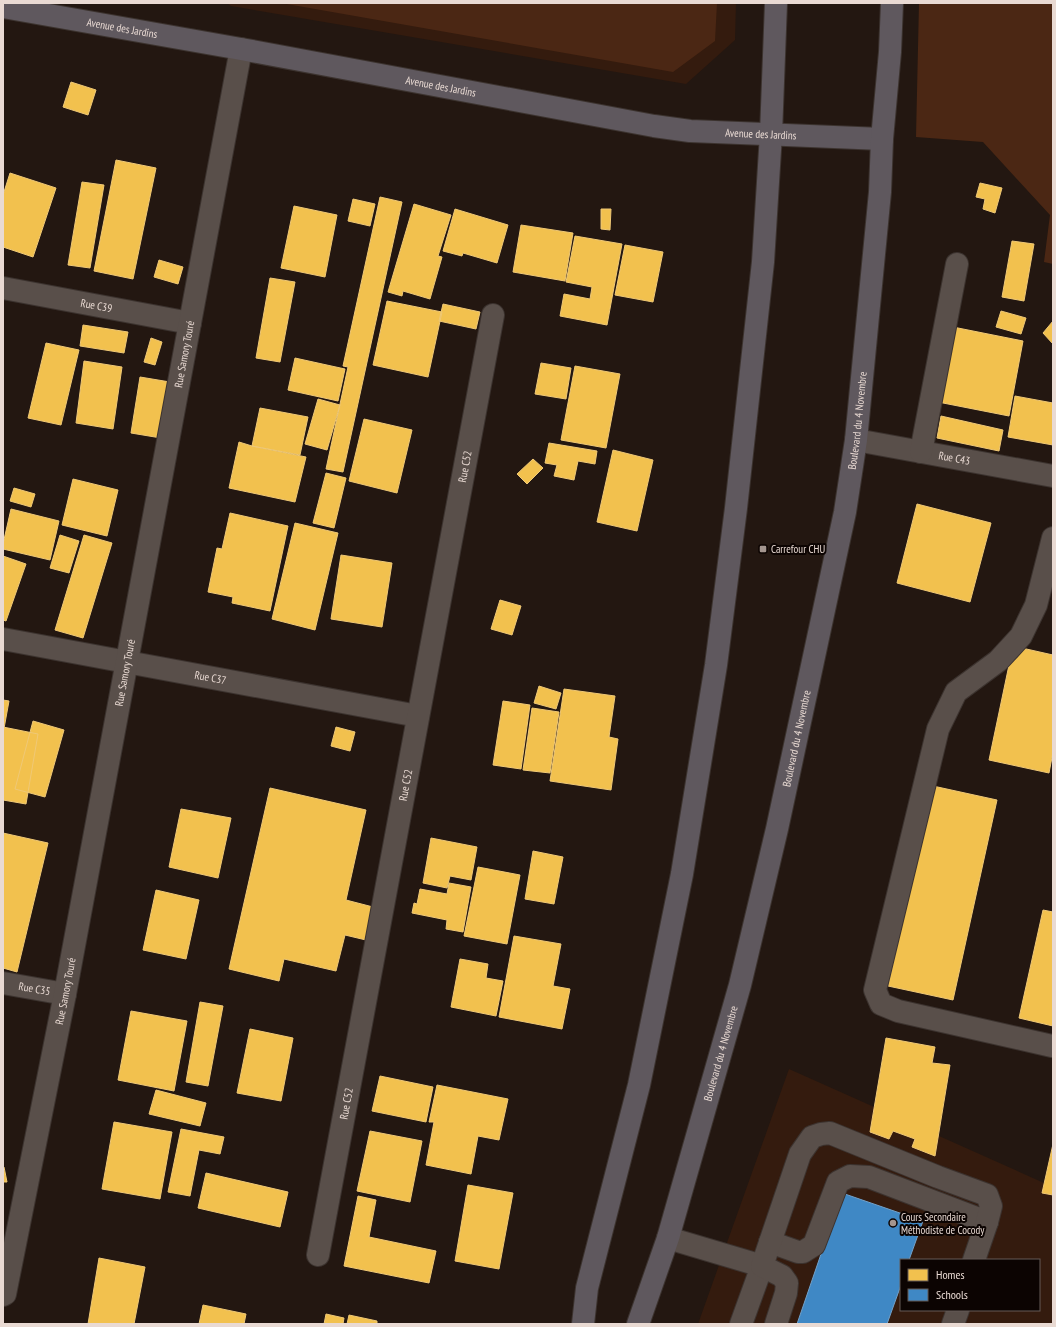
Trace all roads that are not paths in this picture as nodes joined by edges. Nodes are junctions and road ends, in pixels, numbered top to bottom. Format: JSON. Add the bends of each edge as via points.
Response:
{"nodes":[{"id":1,"x":776,"y":3,"type":"edge"},
{"id":2,"x":892,"y":3,"type":"edge"},
{"id":3,"x":3,"y":7,"type":"edge"},
{"id":4,"x":241,"y":49,"type":"junction"},
{"id":5,"x":771,"y":134,"type":"junction"},
{"id":6,"x":882,"y":139,"type":"junction"},
{"id":7,"x":957,"y":264,"type":"dead end"},
{"id":8,"x":3,"y":288,"type":"edge"},
{"id":9,"x":493,"y":315,"type":"dead end"},
{"id":10,"x":190,"y":323,"type":"junction"},
{"id":11,"x":856,"y":440,"type":"junction"},
{"id":12,"x":921,"y":452,"type":"junction"},
{"id":13,"x":1053,"y":476,"type":"edge"},
{"id":14,"x":1053,"y":538,"type":"edge"},
{"id":15,"x":3,"y":639,"type":"edge"},
{"id":16,"x":127,"y":662,"type":"junction"},
{"id":17,"x":418,"y":716,"type":"junction"},
{"id":18,"x":3,"y":983,"type":"edge"},
{"id":19,"x":65,"y":994,"type":"junction"},
{"id":20,"x":1052,"y":1046,"type":"dead end"},
{"id":21,"x":987,"y":1222,"type":"junction"},
{"id":22,"x":668,"y":1238,"type":"junction"},
{"id":23,"x":770,"y":1242,"type":"junction"},
{"id":24,"x":318,"y":1255,"type":"dead end"},
{"id":25,"x":974,"y":1259,"type":"edge"},
{"id":26,"x":762,"y":1266,"type":"junction"},
{"id":27,"x":3,"y":1295,"type":"edge"},
{"id":28,"x":958,"y":1311,"type":"edge"},
{"id":29,"x":583,"y":1324,"type":"edge"},
{"id":30,"x":638,"y":1324,"type":"edge"},
{"id":31,"x":741,"y":1324,"type":"edge"},
{"id":32,"x":776,"y":1324,"type":"edge"},
{"id":33,"x":953,"y":1324,"type":"edge"}],
"edges":[{"from":1,"to":5,"type":"main road"},
{"from":2,"to":6,"type":"main road","name":"Boulevard du 4 Novembre"},
{"from":3,"to":4,"type":"main road","name":"Avenue des Jardins"},
{"from":4,"to":5,"type":"main road","name":"Avenue des Jardins","via":[[654,126],[690,131]]},
{"from":4,"to":10,"type":"street","name":"Rue Samory Touré"},
{"from":5,"to":6,"type":"main road","name":"Avenue des Jardins"},
{"from":5,"to":29,"type":"main road","via":[[763,262],[715,673],[682,874],[639,1085],[587,1288]]},
{"from":6,"to":11,"type":"main road","name":"Boulevard du 4 Novembre","via":[[880,192]]},
{"from":7,"to":12,"type":"street"},
{"from":8,"to":10,"type":"street","name":"Rue C39"},
{"from":9,"to":17,"type":"street","name":"Rue C52"},
{"from":10,"to":16,"type":"street","name":"Rue Samory Touré"},
{"from":11,"to":12,"type":"street","name":"Rue C43"},
{"from":11,"to":22,"type":"main road","name":"Boulevard du 4 Novembre","via":[[845,512],[777,829],[740,985]]},
{"from":12,"to":13,"type":"street","name":"Rue C43"},
{"from":14,"to":20,"type":"street","via":[[1036,605],[1020,636],[998,661],[956,692],[938,729],[875,990],[881,1004],[898,1011]]},
{"from":15,"to":16,"type":"street","name":"Rue C37"},
{"from":16,"to":17,"type":"street","name":"Rue C37"},
{"from":16,"to":19,"type":"street","name":"Rue Samory Touré"},
{"from":17,"to":24,"type":"street","name":"Rue C52"},
{"from":18,"to":19,"type":"street","name":"Rue C35"},
{"from":19,"to":27,"type":"street","name":"Rue Samory Touré"},
{"from":21,"to":23,"type":"street","via":[[869,1177],[850,1176],[838,1182],[814,1245],[803,1252],[798,1252]]},
{"from":21,"to":23,"type":"street","via":[[991,1206],[987,1195],[830,1133],[812,1136],[800,1154]]},
{"from":21,"to":25,"type":"street"},
{"from":22,"to":26,"type":"street"},
{"from":22,"to":30,"type":"main road","name":"Boulevard du 4 Novembre"},
{"from":23,"to":26,"type":"street"},
{"from":26,"to":31,"type":"street"},
{"from":26,"to":32,"type":"street","via":[[782,1276],[787,1283]]},
{"from":28,"to":33,"type":"street"}]}
